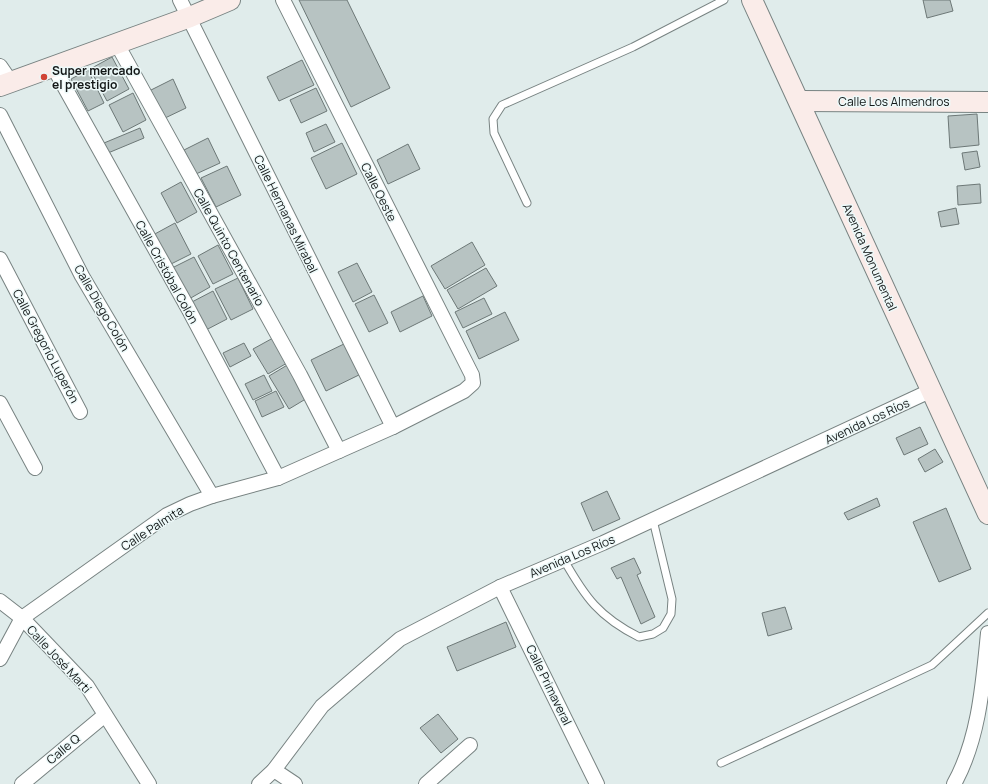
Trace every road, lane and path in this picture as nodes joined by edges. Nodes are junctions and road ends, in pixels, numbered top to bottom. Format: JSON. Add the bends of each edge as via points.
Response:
{"nodes":[{"id":1,"x":180,"y":0,"type":"edge"},
{"id":2,"x":230,"y":0,"type":"edge"},
{"id":3,"x":283,"y":0,"type":"edge"},
{"id":4,"x":724,"y":0,"type":"edge"},
{"id":5,"x":752,"y":0,"type":"edge"},
{"id":6,"x":190,"y":17,"type":"junction"},
{"id":7,"x":117,"y":44,"type":"junction"},
{"id":8,"x":54,"y":68,"type":"junction"},
{"id":9,"x":4,"y":78,"type":"edge"},
{"id":10,"x":800,"y":101,"type":"junction"},
{"id":11,"x":988,"y":102,"type":"edge"},
{"id":12,"x":0,"y":115,"type":"edge"},
{"id":13,"x":527,"y":203,"type":"dead end"},
{"id":14,"x":0,"y":259,"type":"edge"},
{"id":15,"x":473,"y":383,"type":"joint"},
{"id":16,"x":930,"y":391,"type":"junction"},
{"id":17,"x":0,"y":402,"type":"edge"},
{"id":18,"x":80,"y":412,"type":"dead end"},
{"id":19,"x":393,"y":427,"type":"junction"},
{"id":20,"x":339,"y":451,"type":"junction"},
{"id":21,"x":35,"y":468,"type":"dead end"},
{"id":22,"x":278,"y":478,"type":"junction"},
{"id":23,"x":212,"y":496,"type":"junction"},
{"id":24,"x":988,"y":514,"type":"edge"},
{"id":25,"x":653,"y":520,"type":"junction"},
{"id":26,"x":564,"y":560,"type":"junction"},
{"id":27,"x":500,"y":587,"type":"junction"},
{"id":28,"x":0,"y":601,"type":"edge"},
{"id":29,"x":988,"y":613,"type":"edge"},
{"id":30,"x":22,"y":618,"type":"junction"},
{"id":31,"x":988,"y":633,"type":"edge"},
{"id":32,"x":0,"y":659,"type":"edge"},
{"id":33,"x":105,"y":715,"type":"junction"},
{"id":34,"x":470,"y":745,"type":"dead end"},
{"id":35,"x":721,"y":763,"type":"dead end"},
{"id":36,"x":274,"y":770,"type":"junction"},
{"id":37,"x":22,"y":784,"type":"edge"},
{"id":38,"x":149,"y":784,"type":"edge"},
{"id":39,"x":259,"y":784,"type":"edge"},
{"id":40,"x":295,"y":784,"type":"edge"},
{"id":41,"x":426,"y":784,"type":"edge"},
{"id":42,"x":598,"y":784,"type":"edge"},
{"id":43,"x":954,"y":784,"type":"edge"}],
"edges":[{"from":1,"to":6,"type":"street","name":"Calle Hermanas Mirabal"},
{"from":2,"to":6,"type":"main road"},
{"from":3,"to":15,"type":"street","name":"Calle Oeste","via":[[472,375]]},
{"from":4,"to":13,"type":"lane","via":[[633,47],[502,105],[493,119],[494,133]]},
{"from":5,"to":10,"type":"main road","name":"Avenida Monumental"},
{"from":6,"to":7,"type":"main road"},
{"from":6,"to":19,"type":"street","name":"Calle Hermanas Mirabal"},
{"from":7,"to":8,"type":"main road"},
{"from":7,"to":20,"type":"street","name":"Calle Quinto Centenario"},
{"from":8,"to":9,"type":"main road"},
{"from":8,"to":22,"type":"street","name":"Calle Cristóbal Colón","via":[[191,314]]},
{"from":10,"to":11,"type":"main road","name":"Calle Los Almendros"},
{"from":10,"to":16,"type":"main road","name":"Avenida Monumental"},
{"from":12,"to":23,"type":"street","name":"Calle Diego Colón","via":[[82,276]]},
{"from":14,"to":18,"type":"street","name":"Calle Gregorio Luperón"},
{"from":15,"to":19,"type":"street","name":"Calle Palmita","via":[[464,391]]},
{"from":16,"to":24,"type":"main road","name":"Avenida Monumental"},
{"from":16,"to":25,"type":"street","name":"Avenida Los Ríos"},
{"from":17,"to":21,"type":"street"},
{"from":19,"to":20,"type":"street","name":"Calle Palmita"},
{"from":20,"to":22,"type":"street","name":"Calle Palmita"},
{"from":22,"to":23,"type":"street","name":"Calle Palmita"},
{"from":23,"to":30,"type":"street","name":"Calle Palmita","via":[[167,515]]},
{"from":25,"to":26,"type":"street","name":"Avenida Los Ríos"},
{"from":25,"to":26,"type":"lane","via":[[672,599],[671,614],[663,628],[653,634],[639,638],[599,610],[583,593]]},
{"from":26,"to":27,"type":"street","name":"Avenida Los Ríos"},
{"from":27,"to":36,"type":"street","name":"Avenida Los Ríos","via":[[400,639],[322,706]]},
{"from":27,"to":42,"type":"street","name":"Calle Primaveral"},
{"from":28,"to":30,"type":"street","name":"Calle José Martí"},
{"from":29,"to":35,"type":"lane","via":[[946,653],[926,668]]},
{"from":30,"to":32,"type":"street","name":"Calle Palmita"},
{"from":30,"to":33,"type":"street","name":"Calle José Martí","via":[[87,686]]},
{"from":31,"to":43,"type":"street","via":[[978,712],[961,772]]},
{"from":33,"to":37,"type":"street","name":"Calle Q"},
{"from":33,"to":38,"type":"street","name":"Calle José Martí"},
{"from":34,"to":41,"type":"street"},
{"from":36,"to":39,"type":"street","name":"Avenida Los Ríos"},
{"from":36,"to":40,"type":"street"}]}
